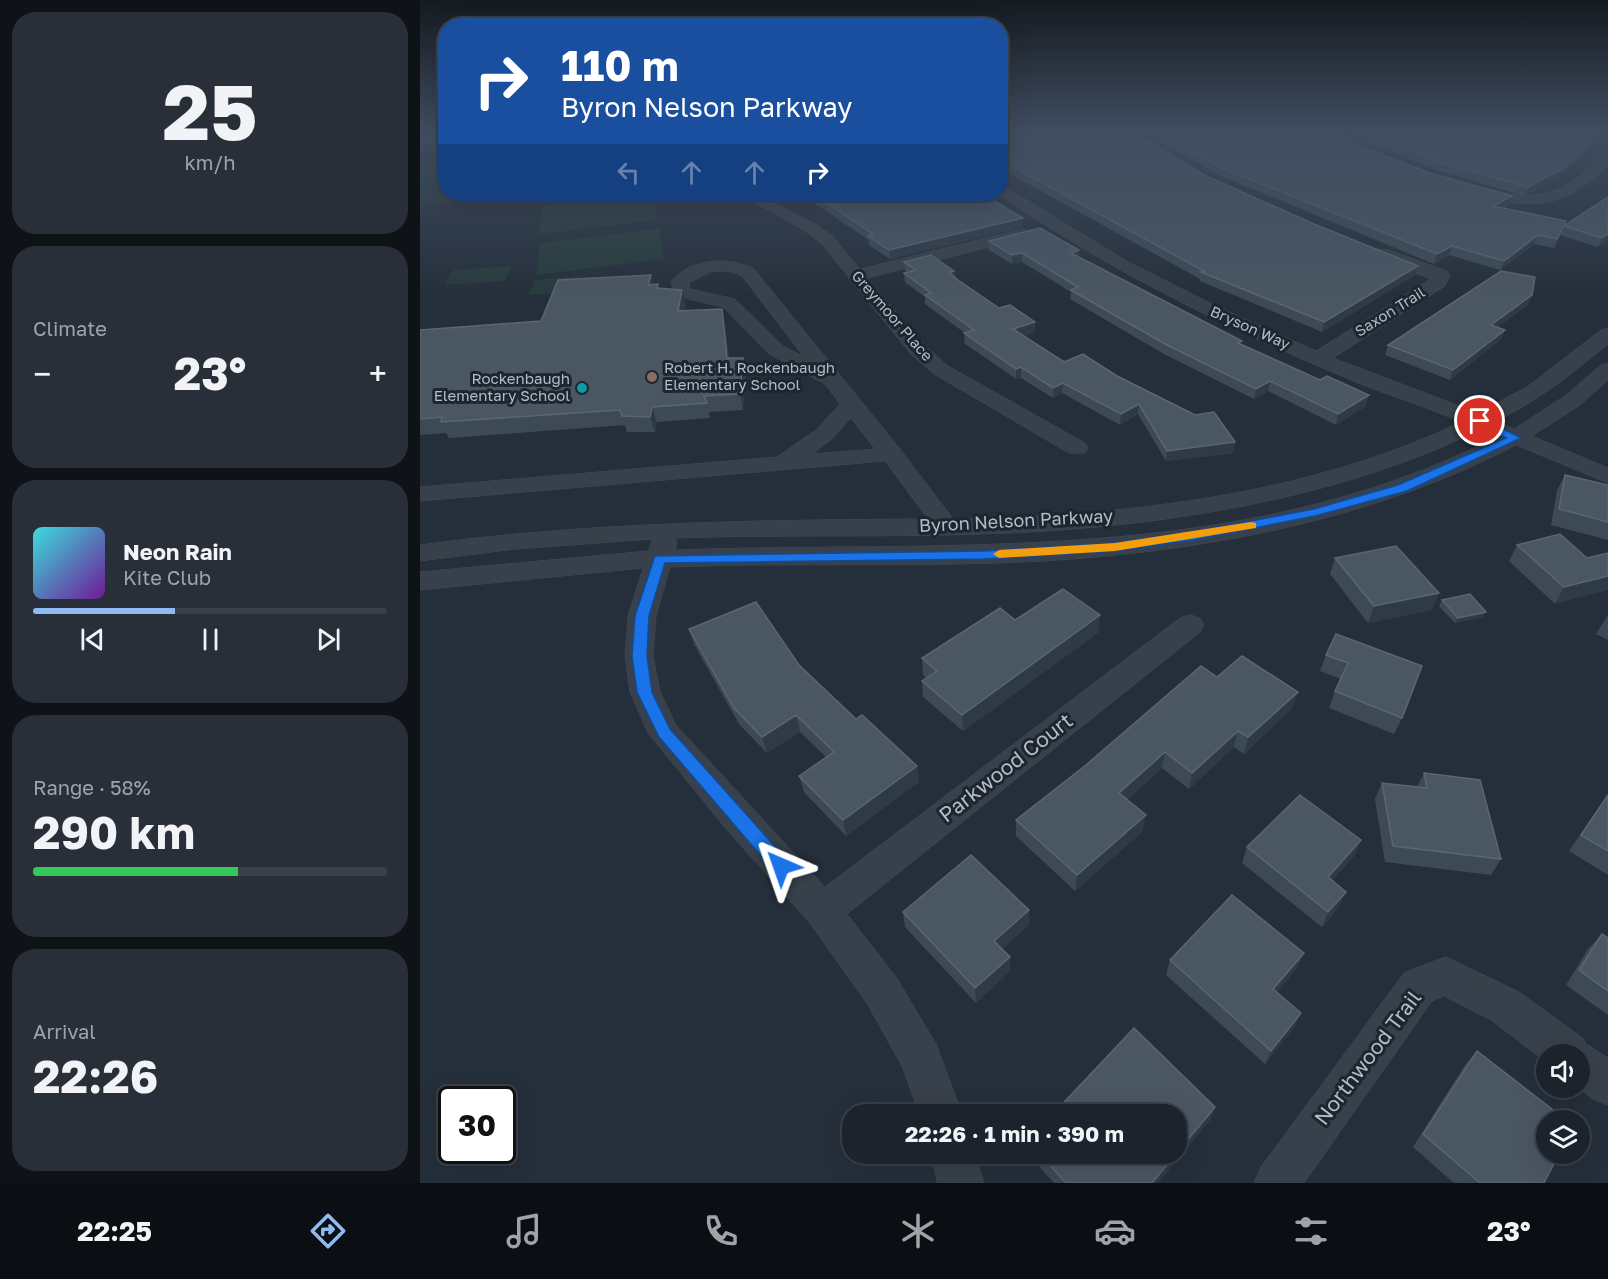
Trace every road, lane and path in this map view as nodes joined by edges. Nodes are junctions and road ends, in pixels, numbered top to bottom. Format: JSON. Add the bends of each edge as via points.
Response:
{"nodes":[{"id":1,"x":1471,"y":187,"type":"edge"},
{"id":2,"x":1572,"y":187,"type":"edge"},
{"id":3,"x":1008,"y":193,"type":"edge"},
{"id":4,"x":760,"y":201,"type":"edge"},
{"id":5,"x":1056,"y":226,"type":"junction"},
{"id":6,"x":1366,"y":248,"type":"edge"},
{"id":7,"x":857,"y":275,"type":"junction"},
{"id":8,"x":1608,"y":334,"type":"edge"},
{"id":9,"x":1318,"y":358,"type":"junction"},
{"id":10,"x":1608,"y":369,"type":"edge"},
{"id":11,"x":835,"y":381,"type":"junction"},
{"id":12,"x":852,"y":403,"type":"junction"},
{"id":13,"x":1480,"y":421,"type":"junction"},
{"id":14,"x":1516,"y":438,"type":"junction"},
{"id":15,"x":1077,"y":448,"type":"dead end"},
{"id":16,"x":892,"y":454,"type":"junction"},
{"id":17,"x":782,"y":462,"type":"junction"},
{"id":18,"x":1608,"y":476,"type":"edge"},
{"id":19,"x":420,"y":494,"type":"edge"},
{"id":20,"x":941,"y":526,"type":"junction"},
{"id":21,"x":663,"y":545,"type":"junction"},
{"id":22,"x":420,"y":553,"type":"edge"},
{"id":23,"x":420,"y":581,"type":"edge"},
{"id":24,"x":1190,"y":625,"type":"dead end"},
{"id":25,"x":823,"y":911,"type":"junction"},
{"id":26,"x":1556,"y":1044,"type":"edge"},
{"id":27,"x":1590,"y":1070,"type":"edge"},
{"id":28,"x":1608,"y":1083,"type":"edge"},
{"id":29,"x":936,"y":1104,"type":"edge"},
{"id":30,"x":956,"y":1164,"type":"edge"},
{"id":31,"x":961,"y":1183,"type":"edge"},
{"id":32,"x":1277,"y":1183,"type":"edge"}],
"edges":[{"from":1,"to":2,"type":"street","via":[[1537,203]]},
{"from":3,"to":5,"type":"street","name":"Bryson Way"},
{"from":4,"to":7,"type":"street","name":"Greymoor Place","via":[[827,240]]},
{"from":5,"to":7,"type":"street"},
{"from":5,"to":9,"type":"street","name":"Bryson Way","via":[[1200,305]]},
{"from":6,"to":9,"type":"street","name":"Saxon Trail","via":[[1429,269],[1441,275],[1439,282]]},
{"from":7,"to":15,"type":"street","name":"Greymoor Place","via":[[917,349],[941,370]]},
{"from":8,"to":13,"type":"street","name":"Byron Nelson Parkway","via":[[1538,389]]},
{"from":9,"to":13,"type":"street","name":"Bryson Way"},
{"from":10,"to":14,"type":"street","name":"Byron Nelson Parkway","via":[[1558,413]]},
{"from":11,"to":11,"type":"street","via":[[744,270],[714,267],[685,276],[679,287],[689,295],[729,303],[776,350]]},
{"from":11,"to":12,"type":"street"},
{"from":12,"to":16,"type":"street"},
{"from":12,"to":17,"type":"street","via":[[835,426],[811,447]]},
{"from":13,"to":14,"type":"street","name":"Bryson Way"},
{"from":13,"to":20,"type":"street","name":"Byron Nelson Parkway","via":[[1378,463],[1276,490],[1115,517]]},
{"from":14,"to":18,"type":"street"},
{"from":14,"to":21,"type":"street","name":"Byron Nelson Parkway","via":[[1402,488],[1315,512],[1115,547],[984,555]]},
{"from":16,"to":17,"type":"street"},
{"from":16,"to":20,"type":"street","via":[[940,516]]},
{"from":17,"to":19,"type":"street"},
{"from":20,"to":21,"type":"street","name":"Byron Nelson Parkway"},
{"from":21,"to":22,"type":"street","name":"Byron Nelson Parkway","via":[[549,537]]},
{"from":21,"to":23,"type":"street","name":"Byron Nelson Parkway","via":[[536,568]]},
{"from":21,"to":25,"type":"street","via":[[642,616],[639,656],[645,692],[664,733]]},
{"from":24,"to":25,"type":"street","name":"Parkwood Court"},
{"from":25,"to":29,"type":"street","via":[[882,991],[916,1049]]},
{"from":26,"to":32,"type":"street","name":"Northwood Trail","via":[[1505,1006],[1446,976],[1418,987]]},
{"from":27,"to":28,"type":"street"},
{"from":30,"to":31,"type":"street"}]}
